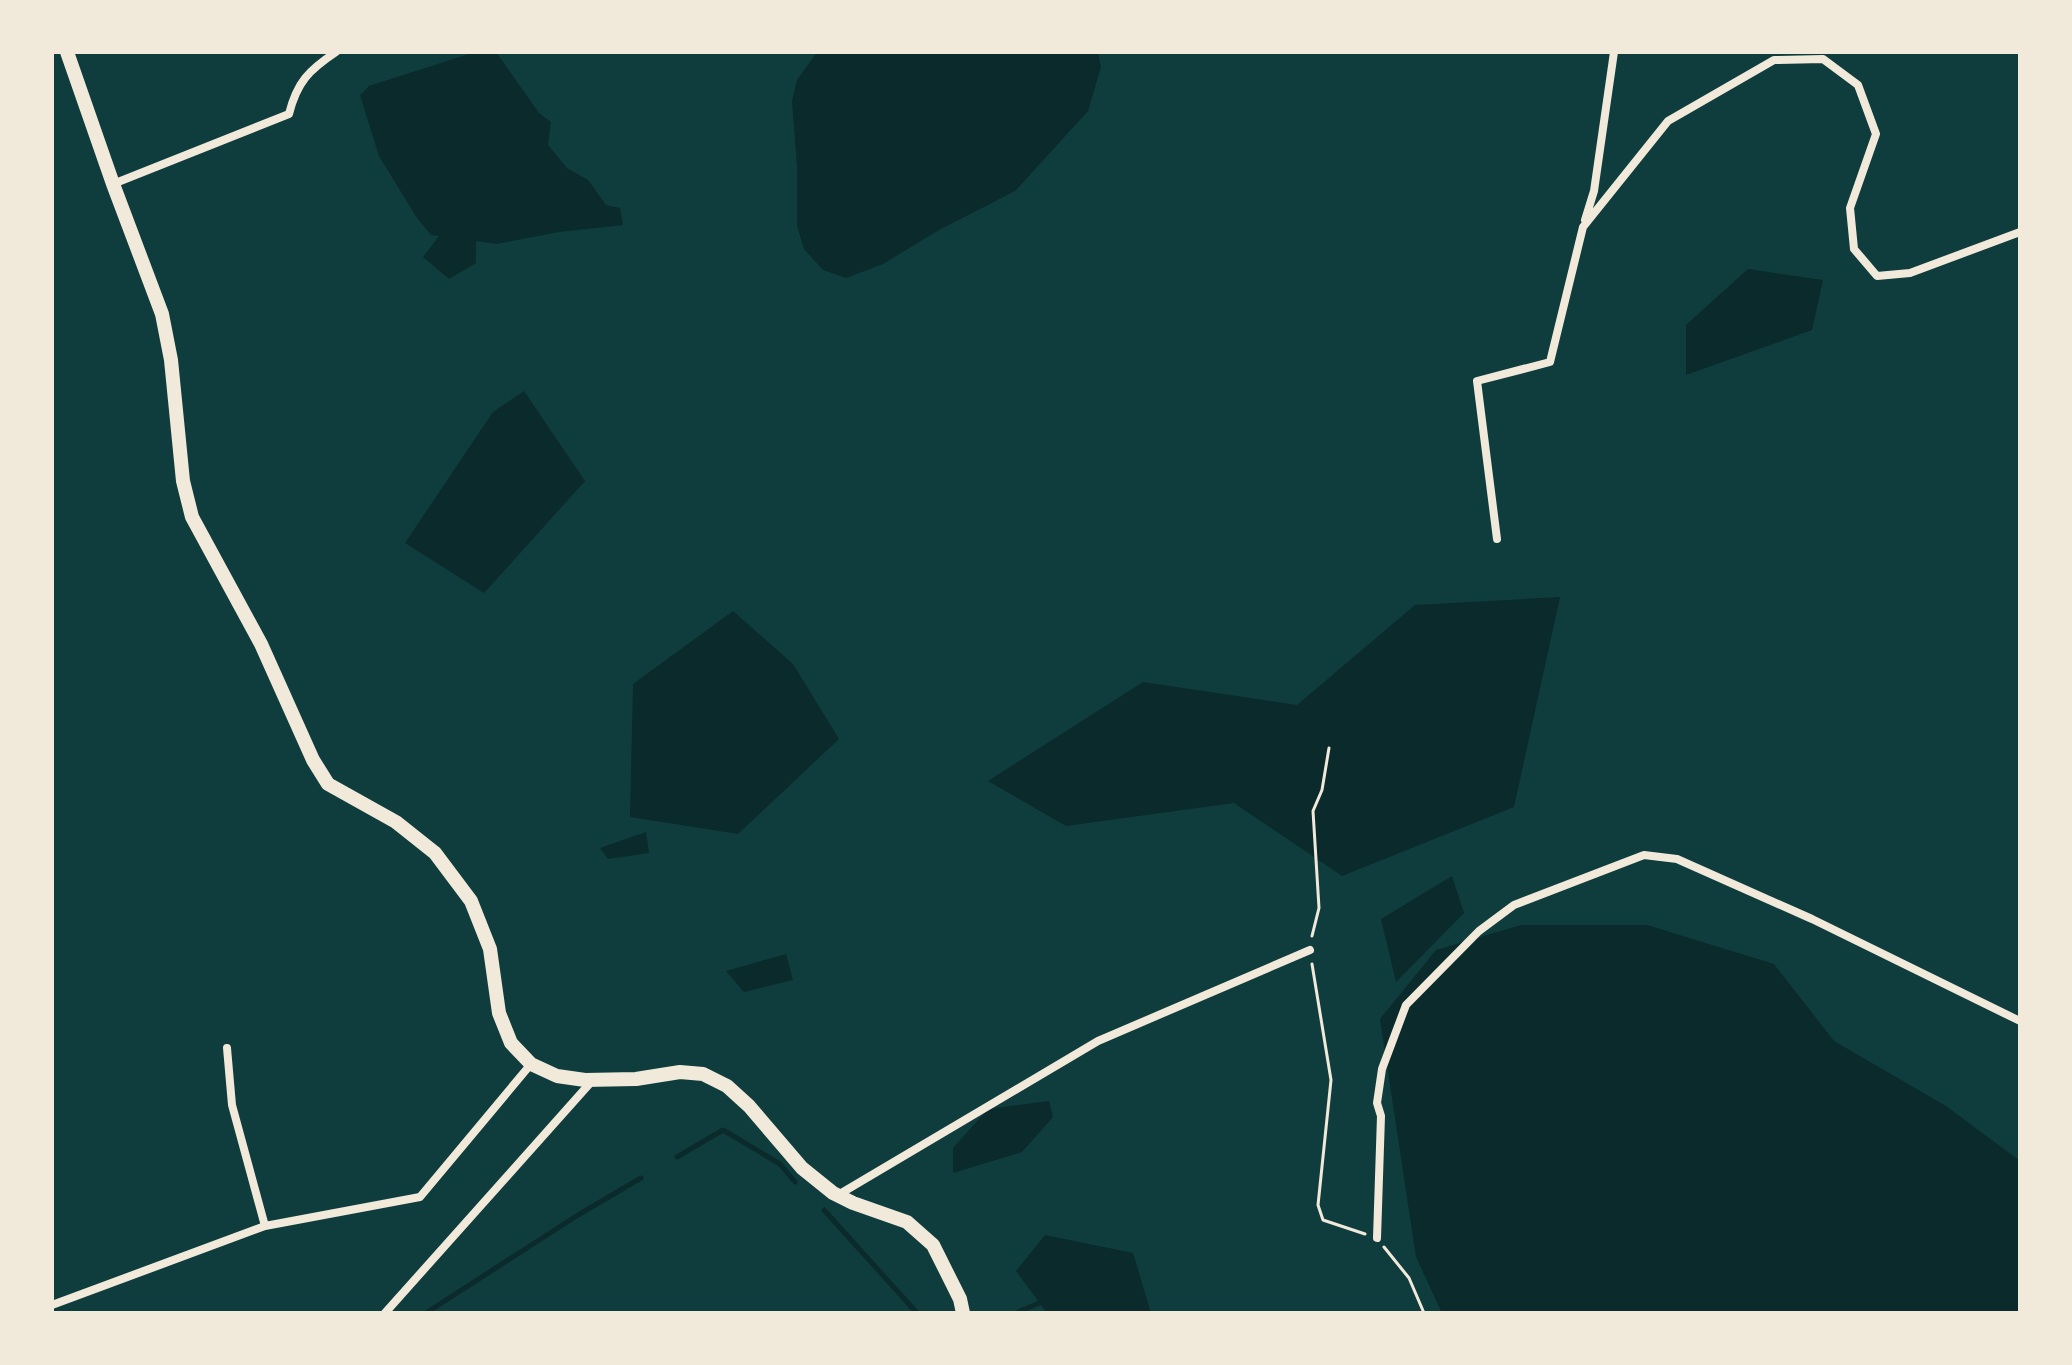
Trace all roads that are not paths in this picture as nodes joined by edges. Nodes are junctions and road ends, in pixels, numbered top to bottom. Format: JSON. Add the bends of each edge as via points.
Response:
{"nodes":[{"id":1,"x":67,"y":52,"type":"edge"},
{"id":2,"x":336,"y":52,"type":"edge"},
{"id":3,"x":1614,"y":52,"type":"edge"},
{"id":4,"x":113,"y":184,"type":"junction"},
{"id":5,"x":1583,"y":227,"type":"junction"},
{"id":6,"x":2020,"y":232,"type":"edge"},
{"id":7,"x":1497,"y":539,"type":"dead end"},
{"id":8,"x":1310,"y":950,"type":"road end"},
{"id":9,"x":2020,"y":1021,"type":"edge"},
{"id":10,"x":227,"y":1048,"type":"dead end"},
{"id":11,"x":531,"y":1064,"type":"junction"},
{"id":12,"x":592,"y":1080,"type":"junction"},
{"id":13,"x":838,"y":1195,"type":"junction"},
{"id":14,"x":265,"y":1226,"type":"junction"},
{"id":15,"x":1377,"y":1238,"type":"road end"},
{"id":16,"x":52,"y":1305,"type":"edge"},
{"id":17,"x":385,"y":1313,"type":"edge"},
{"id":18,"x":963,"y":1313,"type":"edge"}],
"edges":[{"from":1,"to":4,"type":"street"},
{"from":2,"to":4,"type":"street","via":[[310,70],[294,94],[289,114]]},
{"from":3,"to":5,"type":"street","via":[[1594,191]]},
{"from":4,"to":11,"type":"street","via":[[162,314],[192,517],[328,784],[396,822],[435,853],[471,901],[490,949],[499,1013],[511,1043]]},
{"from":5,"to":6,"type":"street","via":[[1668,121],[1774,60],[1823,59],[1858,85],[1876,134],[1850,208],[1854,249],[1877,276],[1910,273]]},
{"from":5,"to":7,"type":"street","via":[[1550,362],[1477,381]]},
{"from":8,"to":13,"type":"street","via":[[1098,1041]]},
{"from":9,"to":15,"type":"street","via":[[1677,859],[1644,855],[1514,905],[1479,931],[1406,1005],[1382,1069],[1377,1103]]},
{"from":10,"to":14,"type":"street","via":[[232,1105]]},
{"from":11,"to":12,"type":"street","via":[[557,1076]]},
{"from":11,"to":14,"type":"street","via":[[420,1197]]},
{"from":12,"to":13,"type":"street","via":[[703,1074],[727,1086],[802,1168]]},
{"from":12,"to":17,"type":"street"},
{"from":13,"to":18,"type":"street","via":[[907,1222],[933,1245]]},
{"from":14,"to":16,"type":"street"}]}
